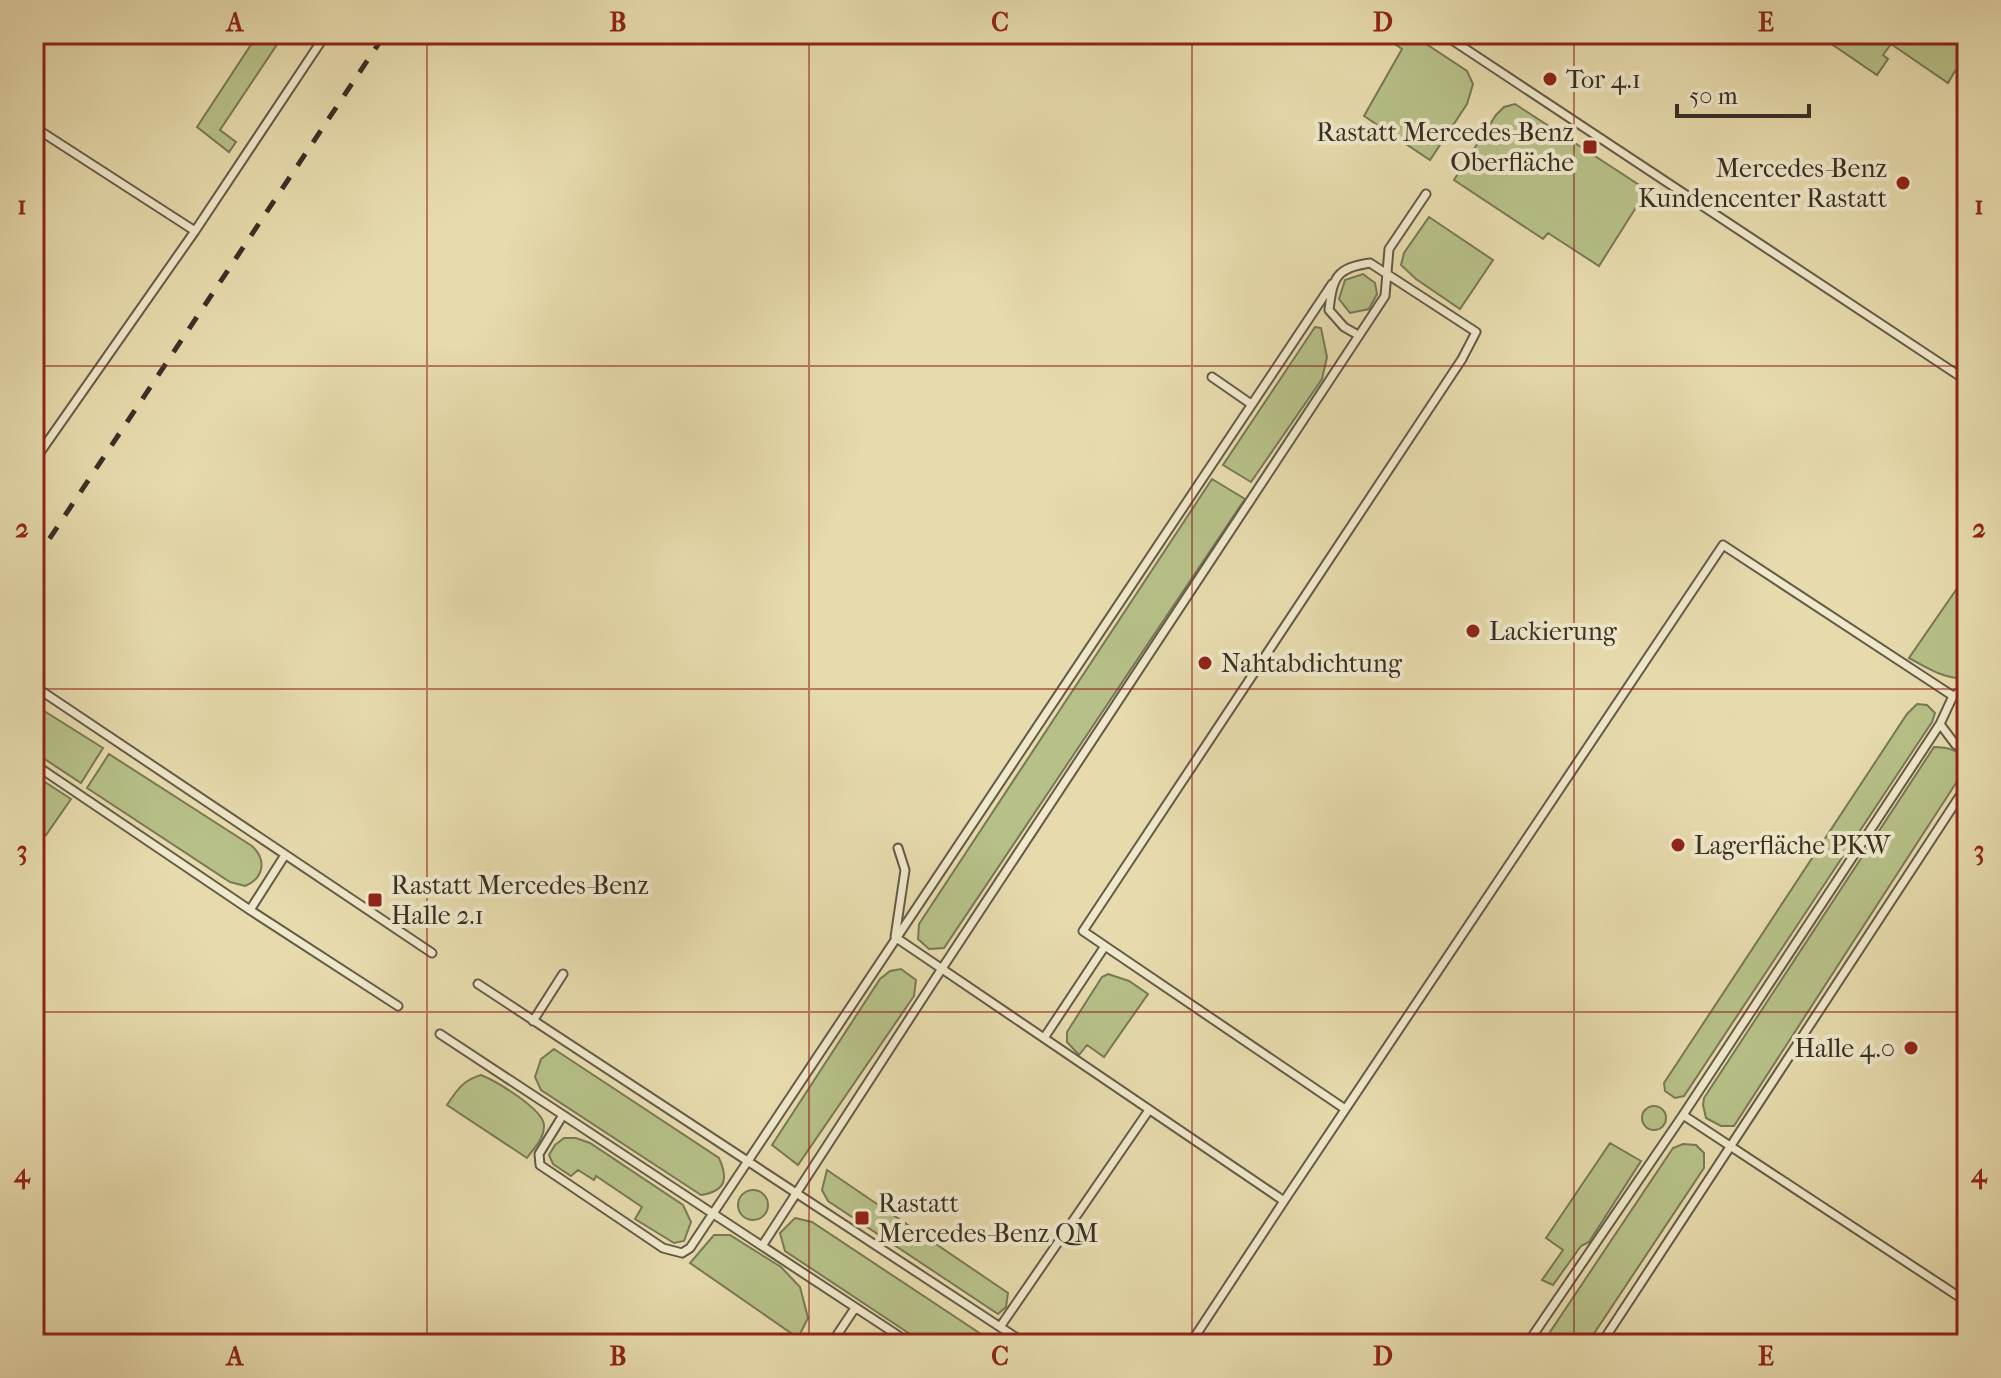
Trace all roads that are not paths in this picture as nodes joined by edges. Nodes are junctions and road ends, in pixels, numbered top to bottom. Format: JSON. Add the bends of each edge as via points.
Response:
{"nodes":[{"id":1,"x":326,"y":34,"type":"edge"},
{"id":2,"x":1443,"y":34,"type":"edge"},
{"id":3,"x":34,"y":127,"type":"edge"},
{"id":4,"x":1426,"y":194,"type":"dead end"},
{"id":5,"x":195,"y":231,"type":"junction"},
{"id":6,"x":1385,"y":270,"type":"junction"},
{"id":7,"x":1332,"y":284,"type":"junction"},
{"id":8,"x":1358,"y":335,"type":"junction"},
{"id":9,"x":1212,"y":377,"type":"dead end"},
{"id":10,"x":1967,"y":381,"type":"edge"},
{"id":11,"x":1251,"y":404,"type":"junction"},
{"id":12,"x":34,"y":461,"type":"edge"},
{"id":13,"x":34,"y":686,"type":"edge"},
{"id":14,"x":1967,"y":688,"type":"edge"},
{"id":15,"x":1953,"y":696,"type":"junction"},
{"id":16,"x":1940,"y":724,"type":"junction"},
{"id":17,"x":1967,"y":752,"type":"edge"},
{"id":18,"x":34,"y":764,"type":"edge"},
{"id":19,"x":1967,"y":785,"type":"edge"},
{"id":20,"x":898,"y":848,"type":"dead end"},
{"id":21,"x":285,"y":855,"type":"junction"},
{"id":22,"x":250,"y":910,"type":"junction"},
{"id":23,"x":895,"y":937,"type":"junction"},
{"id":24,"x":1105,"y":946,"type":"junction"},
{"id":25,"x":432,"y":953,"type":"dead end"},
{"id":26,"x":941,"y":970,"type":"junction"},
{"id":27,"x":563,"y":974,"type":"dead end"},
{"id":28,"x":478,"y":984,"type":"dead end"},
{"id":29,"x":398,"y":1006,"type":"dead end"},
{"id":30,"x":533,"y":1021,"type":"junction"},
{"id":31,"x":440,"y":1034,"type":"dead end"},
{"id":32,"x":1044,"y":1038,"type":"junction"},
{"id":33,"x":1345,"y":1109,"type":"junction"},
{"id":34,"x":1149,"y":1110,"type":"junction"},
{"id":35,"x":563,"y":1115,"type":"junction"},
{"id":36,"x":1683,"y":1115,"type":"junction"},
{"id":37,"x":1731,"y":1147,"type":"junction"},
{"id":38,"x":748,"y":1161,"type":"junction"},
{"id":39,"x":797,"y":1194,"type":"junction"},
{"id":40,"x":1284,"y":1201,"type":"junction"},
{"id":41,"x":713,"y":1214,"type":"junction"},
{"id":42,"x":762,"y":1246,"type":"junction"},
{"id":43,"x":1967,"y":1302,"type":"edge"},
{"id":44,"x":855,"y":1308,"type":"junction"},
{"id":45,"x":1000,"y":1327,"type":"junction"},
{"id":46,"x":831,"y":1344,"type":"edge"},
{"id":47,"x":911,"y":1344,"type":"edge"},
{"id":48,"x":1026,"y":1344,"type":"edge"},
{"id":49,"x":1190,"y":1344,"type":"edge"},
{"id":50,"x":1527,"y":1344,"type":"edge"},
{"id":51,"x":1601,"y":1344,"type":"edge"}],
"edges":[{"from":1,"to":5,"type":"lane"},
{"from":2,"to":10,"type":"lane"},
{"from":3,"to":5,"type":"lane"},
{"from":4,"to":6,"type":"lane","via":[[1389,249]]},
{"from":5,"to":12,"type":"lane"},
{"from":6,"to":7,"type":"lane","via":[[1370,263],[1348,266]]},
{"from":6,"to":8,"type":"lane","via":[[1385,296]]},
{"from":6,"to":24,"type":"lane","via":[[1476,332],[1083,931]]},
{"from":7,"to":8,"type":"lane","via":[[1329,310]]},
{"from":7,"to":11,"type":"lane"},
{"from":8,"to":26,"type":"lane"},
{"from":9,"to":11,"type":"lane"},
{"from":11,"to":23,"type":"lane"},
{"from":13,"to":21,"type":"lane"},
{"from":14,"to":15,"type":"lane"},
{"from":15,"to":16,"type":"lane"},
{"from":15,"to":33,"type":"lane","via":[[1723,545]]},
{"from":16,"to":17,"type":"lane"},
{"from":16,"to":36,"type":"lane"},
{"from":18,"to":22,"type":"lane"},
{"from":19,"to":37,"type":"lane"},
{"from":20,"to":23,"type":"lane","via":[[905,870]]},
{"from":21,"to":22,"type":"lane"},
{"from":21,"to":25,"type":"lane"},
{"from":22,"to":29,"type":"lane"},
{"from":23,"to":26,"type":"lane"},
{"from":23,"to":38,"type":"lane"},
{"from":24,"to":32,"type":"lane"},
{"from":24,"to":33,"type":"lane"},
{"from":26,"to":32,"type":"lane"},
{"from":26,"to":39,"type":"lane"},
{"from":27,"to":30,"type":"lane"},
{"from":28,"to":30,"type":"lane"},
{"from":30,"to":38,"type":"lane"},
{"from":31,"to":35,"type":"lane"},
{"from":32,"to":34,"type":"lane"},
{"from":33,"to":40,"type":"lane"},
{"from":34,"to":40,"type":"lane"},
{"from":34,"to":45,"type":"lane"},
{"from":35,"to":41,"type":"lane"},
{"from":35,"to":41,"type":"lane","via":[[539,1154],[540,1165],[663,1248],[682,1253],[690,1248]]},
{"from":36,"to":37,"type":"lane"},
{"from":36,"to":50,"type":"lane"},
{"from":37,"to":43,"type":"lane"},
{"from":37,"to":51,"type":"lane"},
{"from":38,"to":39,"type":"lane"},
{"from":38,"to":41,"type":"lane"},
{"from":39,"to":42,"type":"lane"},
{"from":39,"to":45,"type":"lane"},
{"from":40,"to":49,"type":"lane"},
{"from":41,"to":42,"type":"lane"},
{"from":42,"to":44,"type":"lane"},
{"from":44,"to":46,"type":"lane"},
{"from":44,"to":47,"type":"lane"},
{"from":45,"to":48,"type":"lane"}]}
